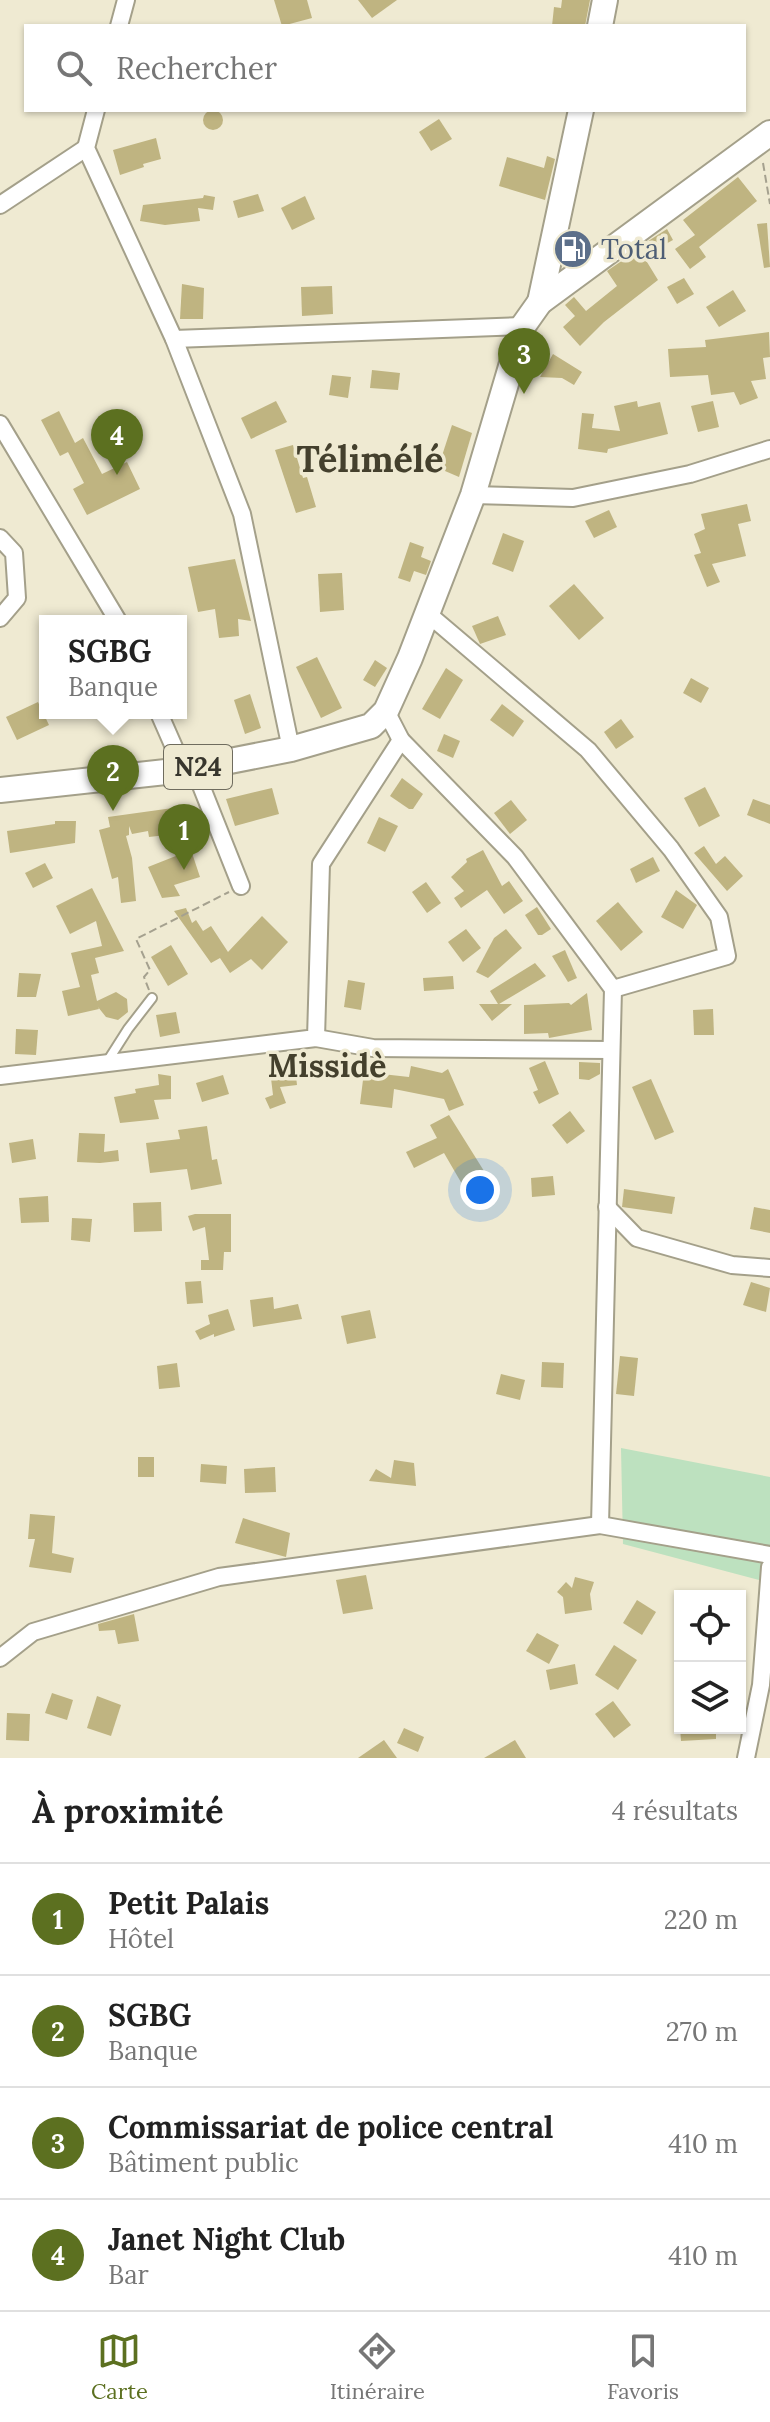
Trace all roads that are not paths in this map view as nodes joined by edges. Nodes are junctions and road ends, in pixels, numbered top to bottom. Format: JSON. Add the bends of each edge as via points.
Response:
{"nodes":[{"id":1,"x":126,"y":0,"type":"edge"},
{"id":2,"x":605,"y":0,"type":"edge"},
{"id":3,"x":120,"y":24,"type":"edge"},
{"id":4,"x":600,"y":24,"type":"edge"},
{"id":5,"x":95,"y":112,"type":"edge"},
{"id":6,"x":581,"y":112,"type":"edge"},
{"id":7,"x":764,"y":138,"type":"edge"},
{"id":8,"x":86,"y":148,"type":"junction"},
{"id":9,"x":0,"y":205,"type":"edge"},
{"id":10,"x":540,"y":302,"type":"junction"},
{"id":11,"x":523,"y":326,"type":"junction"},
{"id":12,"x":174,"y":339,"type":"junction"},
{"id":13,"x":0,"y":424,"type":"edge"},
{"id":14,"x":770,"y":449,"type":"edge"},
{"id":15,"x":473,"y":495,"type":"junction"},
{"id":16,"x":0,"y":538,"type":"edge"},
{"id":17,"x":427,"y":613,"type":"junction"},
{"id":18,"x":114,"y":615,"type":"edge"},
{"id":19,"x":0,"y":618,"type":"edge"},
{"id":20,"x":386,"y":711,"type":"junction"},
{"id":21,"x":162,"y":719,"type":"edge"},
{"id":22,"x":401,"y":740,"type":"junction"},
{"id":23,"x":291,"y":749,"type":"junction"},
{"id":24,"x":189,"y":769,"type":"junction"},
{"id":25,"x":0,"y":790,"type":"edge"},
{"id":26,"x":241,"y":886,"type":"road end"},
{"id":27,"x":613,"y":989,"type":"junction"},
{"id":28,"x":152,"y":998,"type":"road end"},
{"id":29,"x":316,"y":1038,"type":"junction"},
{"id":30,"x":611,"y":1050,"type":"junction"},
{"id":31,"x":106,"y":1063,"type":"junction"},
{"id":32,"x":0,"y":1076,"type":"edge"},
{"id":33,"x":607,"y":1207,"type":"junction"},
{"id":34,"x":770,"y":1268,"type":"edge"},
{"id":35,"x":600,"y":1525,"type":"junction"},
{"id":36,"x":770,"y":1555,"type":"edge"},
{"id":37,"x":770,"y":1567,"type":"edge"},
{"id":38,"x":0,"y":1658,"type":"edge"},
{"id":39,"x":746,"y":1758,"type":"edge"}],
"edges":[{"from":1,"to":3,"type":"street"},
{"from":2,"to":4,"type":"main road"},
{"from":5,"to":8,"type":"street"},
{"from":6,"to":10,"type":"main road"},
{"from":7,"to":10,"type":"main road"},
{"from":8,"to":9,"type":"street"},
{"from":8,"to":12,"type":"street"},
{"from":10,"to":11,"type":"main road"},
{"from":11,"to":12,"type":"street"},
{"from":11,"to":15,"type":"main road"},
{"from":12,"to":23,"type":"street","via":[[242,514]]},
{"from":13,"to":18,"type":"street"},
{"from":14,"to":15,"type":"street","via":[[690,474],[573,498]]},
{"from":15,"to":17,"type":"main road"},
{"from":16,"to":19,"type":"street","via":[[14,553],[17,598]]},
{"from":17,"to":20,"type":"main road"},
{"from":17,"to":27,"type":"street","via":[[588,750],[671,849],[719,917],[727,956]]},
{"from":20,"to":22,"type":"street"},
{"from":20,"to":23,"type":"main road","number":"N24","via":[[371,726]]},
{"from":21,"to":24,"type":"street"},
{"from":22,"to":27,"type":"street","via":[[515,857]]},
{"from":22,"to":29,"type":"street","via":[[321,864]]},
{"from":23,"to":24,"type":"main road","number":"N24"},
{"from":24,"to":25,"type":"main road","number":"N24"},
{"from":24,"to":26,"type":"street"},
{"from":27,"to":30,"type":"street"},
{"from":28,"to":31,"type":"lane"},
{"from":29,"to":30,"type":"street","via":[[373,1048]]},
{"from":29,"to":31,"type":"street"},
{"from":30,"to":33,"type":"street"},
{"from":31,"to":32,"type":"street"},
{"from":33,"to":34,"type":"street","via":[[637,1238],[732,1265]]},
{"from":33,"to":35,"type":"street"},
{"from":35,"to":36,"type":"street"},
{"from":35,"to":38,"type":"street","via":[[219,1577],[33,1632]]},
{"from":37,"to":39,"type":"street","via":[[761,1685]]}]}
